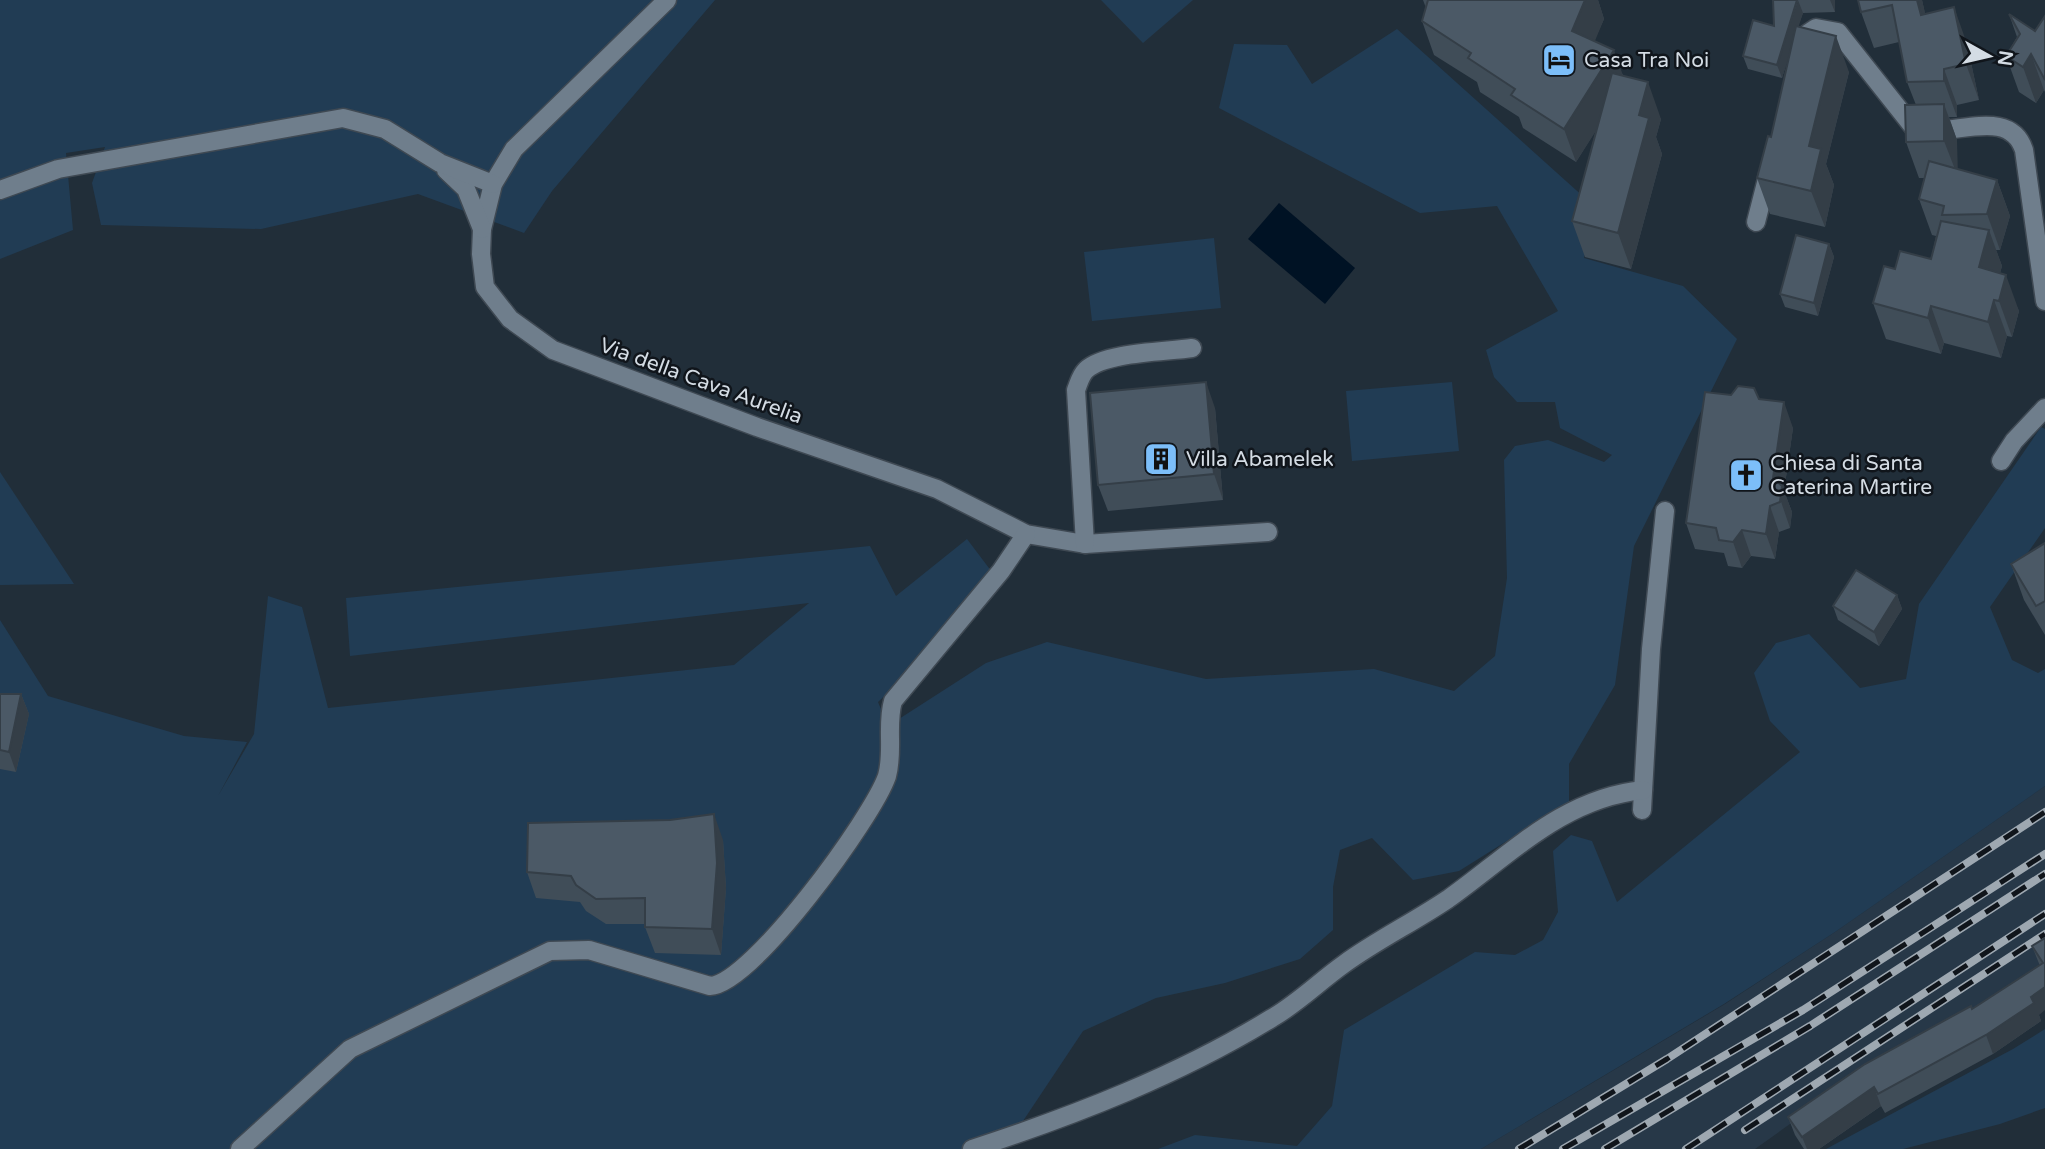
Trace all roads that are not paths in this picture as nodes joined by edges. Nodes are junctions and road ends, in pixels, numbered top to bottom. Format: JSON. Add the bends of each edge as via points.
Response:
{"nodes":[{"id":1,"x":667,"y":0,"type":"edge"},
{"id":2,"x":1796,"y":66,"type":"edge"},
{"id":3,"x":1773,"y":157,"type":"edge"},
{"id":4,"x":440,"y":163,"type":"junction"},
{"id":5,"x":493,"y":184,"type":"junction"},
{"id":6,"x":0,"y":190,"type":"edge"},
{"id":7,"x":1756,"y":222,"type":"dead end"},
{"id":8,"x":482,"y":229,"type":"junction"},
{"id":9,"x":2045,"y":301,"type":"edge"},
{"id":10,"x":1192,"y":348,"type":"dead end"},
{"id":11,"x":2045,"y":408,"type":"edge"},
{"id":12,"x":2001,"y":461,"type":"dead end"},
{"id":13,"x":1665,"y":510,"type":"dead end"},
{"id":14,"x":1268,"y":531,"type":"dead end"},
{"id":15,"x":1027,"y":534,"type":"junction"},
{"id":16,"x":1085,"y":544,"type":"junction"},
{"id":17,"x":1643,"y":790,"type":"junction"},
{"id":18,"x":1642,"y":810,"type":"dead end"},
{"id":19,"x":240,"y":1149,"type":"edge"},
{"id":20,"x":972,"y":1149,"type":"edge"}],
"edges":[{"from":1,"to":5,"type":"street","name":"Via della Cava Aurelia","via":[[514,149]]},
{"from":2,"to":9,"type":"street","via":[[1807,34],[1816,28],[1834,29],[1914,128],[1934,131],[1991,126],[2015,134],[2024,150]]},
{"from":3,"to":7,"type":"street"},
{"from":4,"to":5,"type":"street"},
{"from":4,"to":6,"type":"street","via":[[385,129],[343,118],[58,169]]},
{"from":4,"to":8,"type":"street","via":[[466,189]]},
{"from":5,"to":8,"type":"street","name":"Via della Cava Aurelia"},
{"from":8,"to":15,"type":"street","name":"Via della Cava Aurelia","via":[[485,287],[510,319],[553,350],[937,489]]},
{"from":10,"to":16,"type":"street","via":[[1121,357],[1088,368],[1082,375],[1076,390]]},
{"from":11,"to":12,"type":"street"},
{"from":13,"to":17,"type":"street"},
{"from":14,"to":16,"type":"street","name":"Via della Cava Aurelia"},
{"from":15,"to":16,"type":"street","name":"Via della Cava Aurelia"},
{"from":15,"to":19,"type":"street","via":[[893,701],[889,764],[879,793],[794,914],[734,977],[710,986],[577,948],[550,951],[350,1049]]},
{"from":17,"to":18,"type":"street"},
{"from":17,"to":20,"type":"street","via":[[1603,797],[1536,831],[1275,1017],[1213,1052],[1083,1110]]}]}
